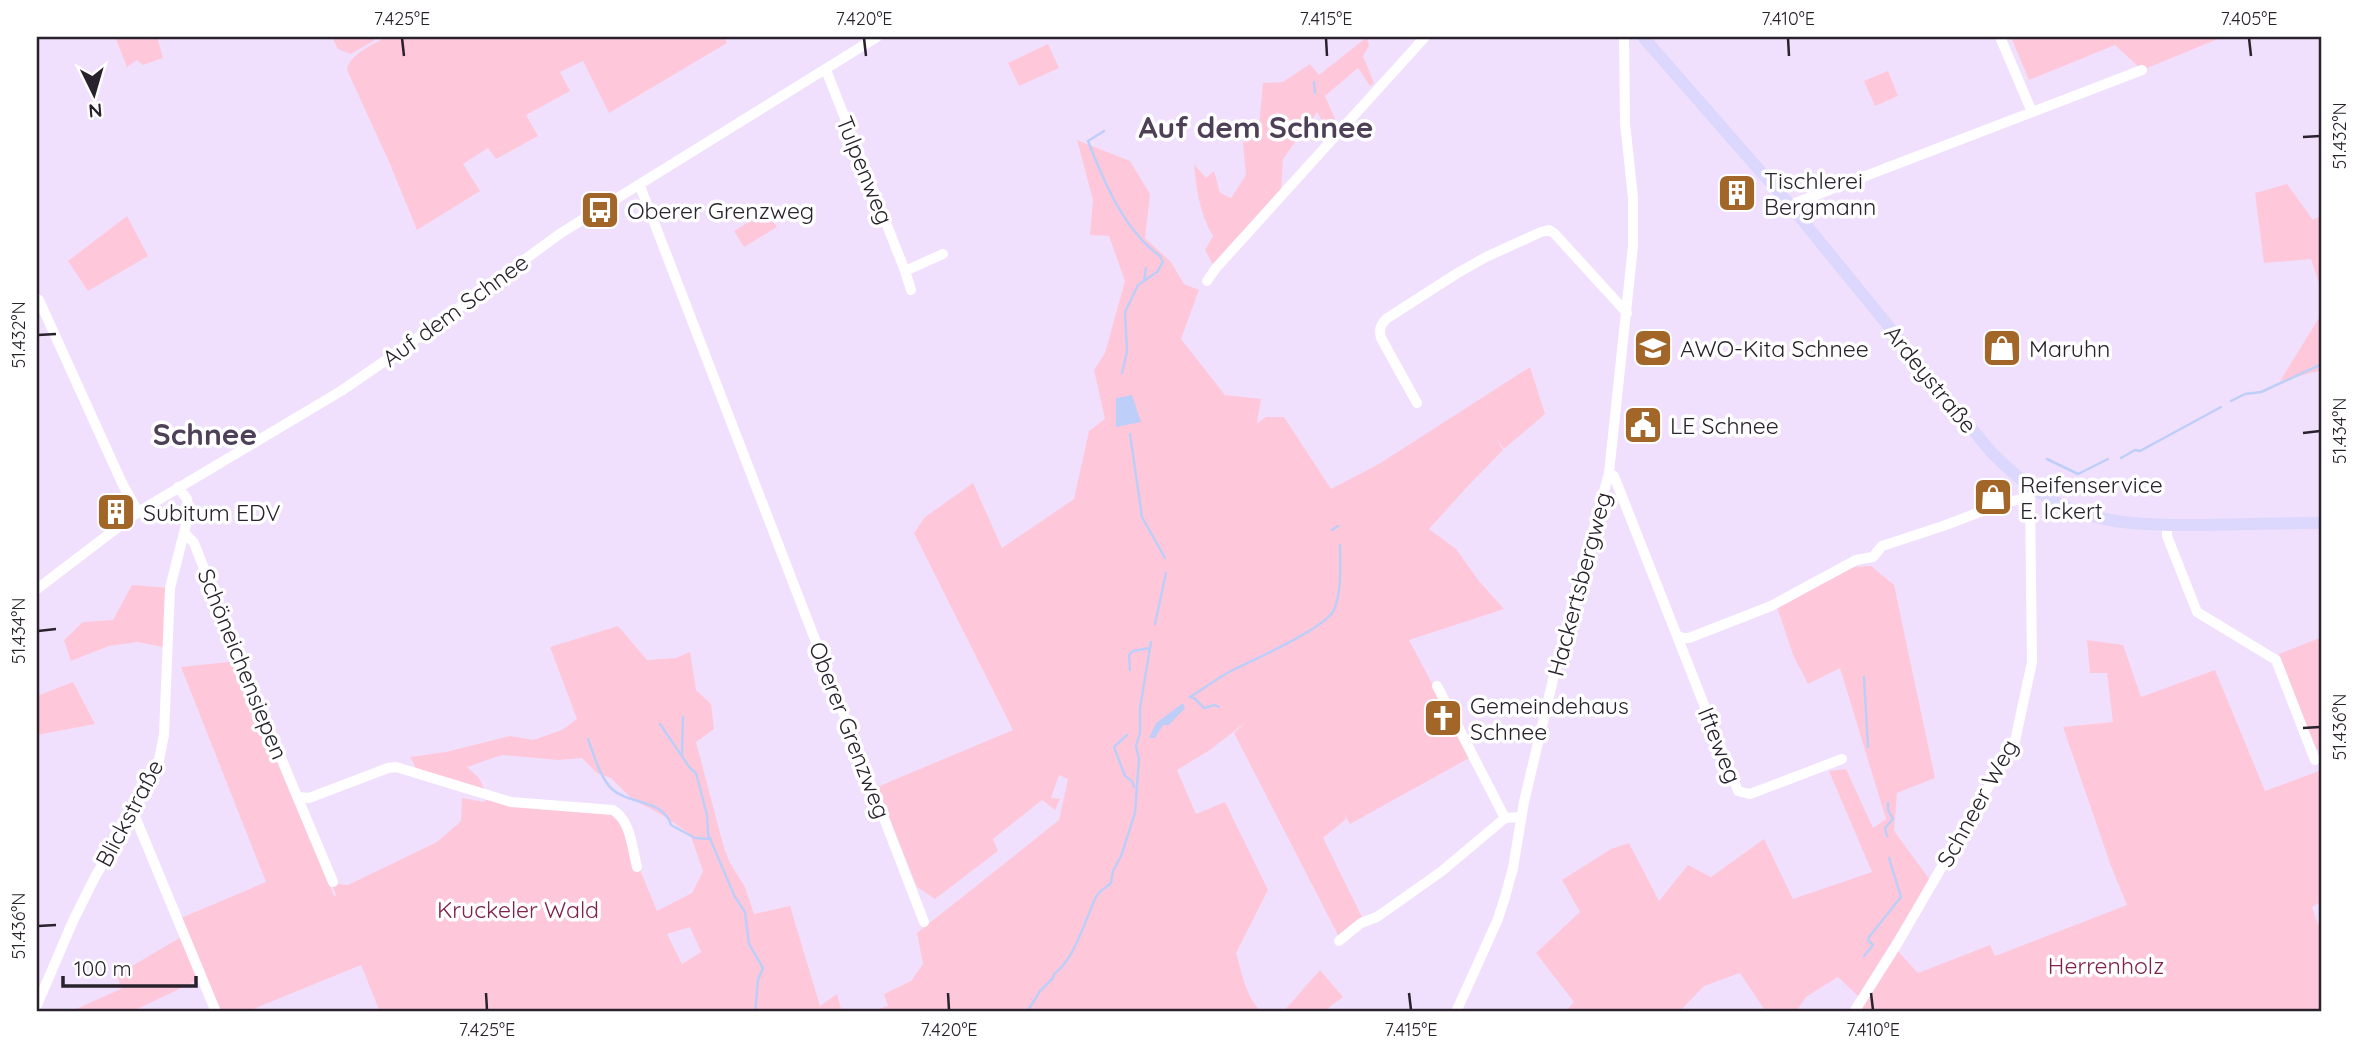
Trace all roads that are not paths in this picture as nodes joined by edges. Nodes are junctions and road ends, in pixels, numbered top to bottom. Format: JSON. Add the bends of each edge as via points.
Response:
{"nodes":[{"id":1,"x":877,"y":37,"type":"edge"},
{"id":2,"x":1425,"y":37,"type":"edge"},
{"id":3,"x":1624,"y":37,"type":"edge"},
{"id":4,"x":1643,"y":37,"type":"edge"},
{"id":5,"x":2000,"y":37,"type":"edge"},
{"id":6,"x":2142,"y":69,"type":"dead end"},
{"id":7,"x":826,"y":70,"type":"junction"},
{"id":8,"x":2032,"y":113,"type":"junction"},
{"id":9,"x":640,"y":186,"type":"junction"},
{"id":10,"x":1790,"y":205,"type":"junction"},
{"id":11,"x":943,"y":254,"type":"dead end"},
{"id":12,"x":905,"y":271,"type":"junction"},
{"id":13,"x":1207,"y":281,"type":"dead end"},
{"id":14,"x":911,"y":290,"type":"dead end"},
{"id":15,"x":39,"y":300,"type":"dead end"},
{"id":16,"x":1627,"y":313,"type":"junction"},
{"id":17,"x":1417,"y":403,"type":"dead end"},
{"id":18,"x":1609,"y":473,"type":"junction"},
{"id":19,"x":178,"y":487,"type":"junction"},
{"id":20,"x":2032,"y":493,"type":"junction"},
{"id":21,"x":138,"y":512,"type":"junction"},
{"id":22,"x":2322,"y":523,"type":"edge"},
{"id":23,"x":2166,"y":525,"type":"junction"},
{"id":24,"x":186,"y":533,"type":"junction"},
{"id":25,"x":37,"y":589,"type":"edge"},
{"id":26,"x":1677,"y":635,"type":"junction"},
{"id":27,"x":1437,"y":686,"type":"dead end"},
{"id":28,"x":1842,"y":759,"type":"dead end"},
{"id":29,"x":2315,"y":761,"type":"dead end"},
{"id":30,"x":298,"y":797,"type":"junction"},
{"id":31,"x":132,"y":815,"type":"junction"},
{"id":32,"x":1521,"y":817,"type":"junction"},
{"id":33,"x":1505,"y":818,"type":"junction"},
{"id":34,"x":637,"y":867,"type":"dead end"},
{"id":35,"x":333,"y":882,"type":"dead end"},
{"id":36,"x":924,"y":922,"type":"dead end"},
{"id":37,"x":1339,"y":941,"type":"dead end"},
{"id":38,"x":37,"y":1005,"type":"edge"},
{"id":39,"x":216,"y":1012,"type":"edge"},
{"id":40,"x":1456,"y":1012,"type":"edge"},
{"id":41,"x":1854,"y":1012,"type":"edge"}],
"edges":[{"from":1,"to":7,"type":"street","name":"Auf dem Schnee"},
{"from":2,"to":13,"type":"street"},
{"from":3,"to":16,"type":"street","name":"Hackertsbergweg","via":[[1625,123],[1634,217]]},
{"from":4,"to":10,"type":"main road","name":"Ardeystraße"},
{"from":5,"to":8,"type":"street"},
{"from":6,"to":8,"type":"street"},
{"from":7,"to":9,"type":"street","name":"Auf dem Schnee"},
{"from":7,"to":12,"type":"street","name":"Tulpenweg"},
{"from":8,"to":10,"type":"street"},
{"from":9,"to":19,"type":"street","name":"Auf dem Schnee","via":[[561,233],[341,391]]},
{"from":9,"to":36,"type":"street","name":"Oberer Grenzweg"},
{"from":10,"to":20,"type":"main road","name":"Ardeystraße","via":[[1992,452]]},
{"from":11,"to":12,"type":"street"},
{"from":12,"to":14,"type":"street","name":"Tulpenweg"},
{"from":15,"to":21,"type":"street"},
{"from":16,"to":17,"type":"street","via":[[1554,233],[1541,232],[1456,274],[1381,325],[1381,338]]},
{"from":16,"to":18,"type":"street","name":"Hackertsbergweg"},
{"from":18,"to":26,"type":"street","name":"Hackertsbergweg"},
{"from":18,"to":32,"type":"street","name":"Hackertsbergweg"},
{"from":19,"to":21,"type":"street","name":"Auf dem Schnee"},
{"from":19,"to":24,"type":"street","name":"Blickstraße","via":[[189,506]]},
{"from":20,"to":23,"type":"main road","name":"Ardeystraße","via":[[2099,519]]},
{"from":20,"to":26,"type":"street","via":[[1882,546],[1873,557],[1856,560],[1747,615],[1689,638]]},
{"from":20,"to":41,"type":"street","name":"Schneer Weg","via":[[2032,662],[2015,741]]},
{"from":21,"to":25,"type":"street","name":"Auf dem Schnee"},
{"from":22,"to":23,"type":"main road","name":"Ardeystraße"},
{"from":23,"to":29,"type":"street","via":[[2197,612],[2276,660]]},
{"from":24,"to":30,"type":"street","name":"Schöneichensiepen"},
{"from":24,"to":31,"type":"street","name":"Blickstraße","via":[[170,588],[163,745]]},
{"from":26,"to":28,"type":"street","name":"Ifteweg","via":[[1738,791],[1750,794]]},
{"from":27,"to":33,"type":"street"},
{"from":30,"to":34,"type":"street","via":[[309,798],[396,767],[511,802],[614,810],[622,815]]},
{"from":30,"to":35,"type":"street","name":"Schöneichensiepen"},
{"from":31,"to":38,"type":"street","name":"Blickstraße","via":[[95,877]]},
{"from":31,"to":39,"type":"street"},
{"from":32,"to":33,"type":"street"},
{"from":32,"to":40,"type":"street","name":"Hackertsbergweg","via":[[1498,919]]},
{"from":33,"to":37,"type":"street","via":[[1441,871]]}]}
